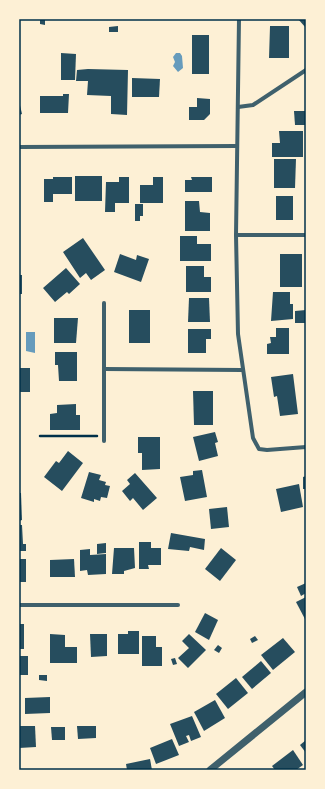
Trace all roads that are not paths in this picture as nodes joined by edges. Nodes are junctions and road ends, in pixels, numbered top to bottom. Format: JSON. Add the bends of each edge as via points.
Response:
{"nodes":[{"id":1,"x":238,"y":19,"type":"edge"},
{"id":2,"x":306,"y":70,"type":"edge"},
{"id":3,"x":238,"y":107,"type":"junction"},
{"id":4,"x":237,"y":146,"type":"junction"},
{"id":5,"x":19,"y":147,"type":"edge"},
{"id":6,"x":236,"y":235,"type":"junction"},
{"id":7,"x":306,"y":235,"type":"edge"},
{"id":8,"x":104,"y":303,"type":"dead end"},
{"id":9,"x":104,"y":370,"type":"junction"},
{"id":10,"x":242,"y":370,"type":"junction"},
{"id":11,"x":104,"y":439,"type":"road end"},
{"id":12,"x":306,"y":447,"type":"edge"},
{"id":13,"x":19,"y":605,"type":"edge"},
{"id":14,"x":178,"y":605,"type":"dead end"},
{"id":15,"x":306,"y":692,"type":"edge"},
{"id":16,"x":210,"y":770,"type":"edge"}],
"edges":[{"from":1,"to":3,"type":"street"},
{"from":2,"to":3,"type":"street","via":[[254,105]]},
{"from":3,"to":4,"type":"street"},
{"from":4,"to":5,"type":"street"},
{"from":4,"to":6,"type":"street"},
{"from":6,"to":7,"type":"street"},
{"from":6,"to":10,"type":"street","via":[[238,334]]},
{"from":8,"to":9,"type":"street"},
{"from":9,"to":10,"type":"street"},
{"from":9,"to":11,"type":"street"},
{"from":10,"to":12,"type":"street","via":[[252,438],[259,449]]},
{"from":13,"to":14,"type":"street"},
{"from":15,"to":16,"type":"street"}]}
